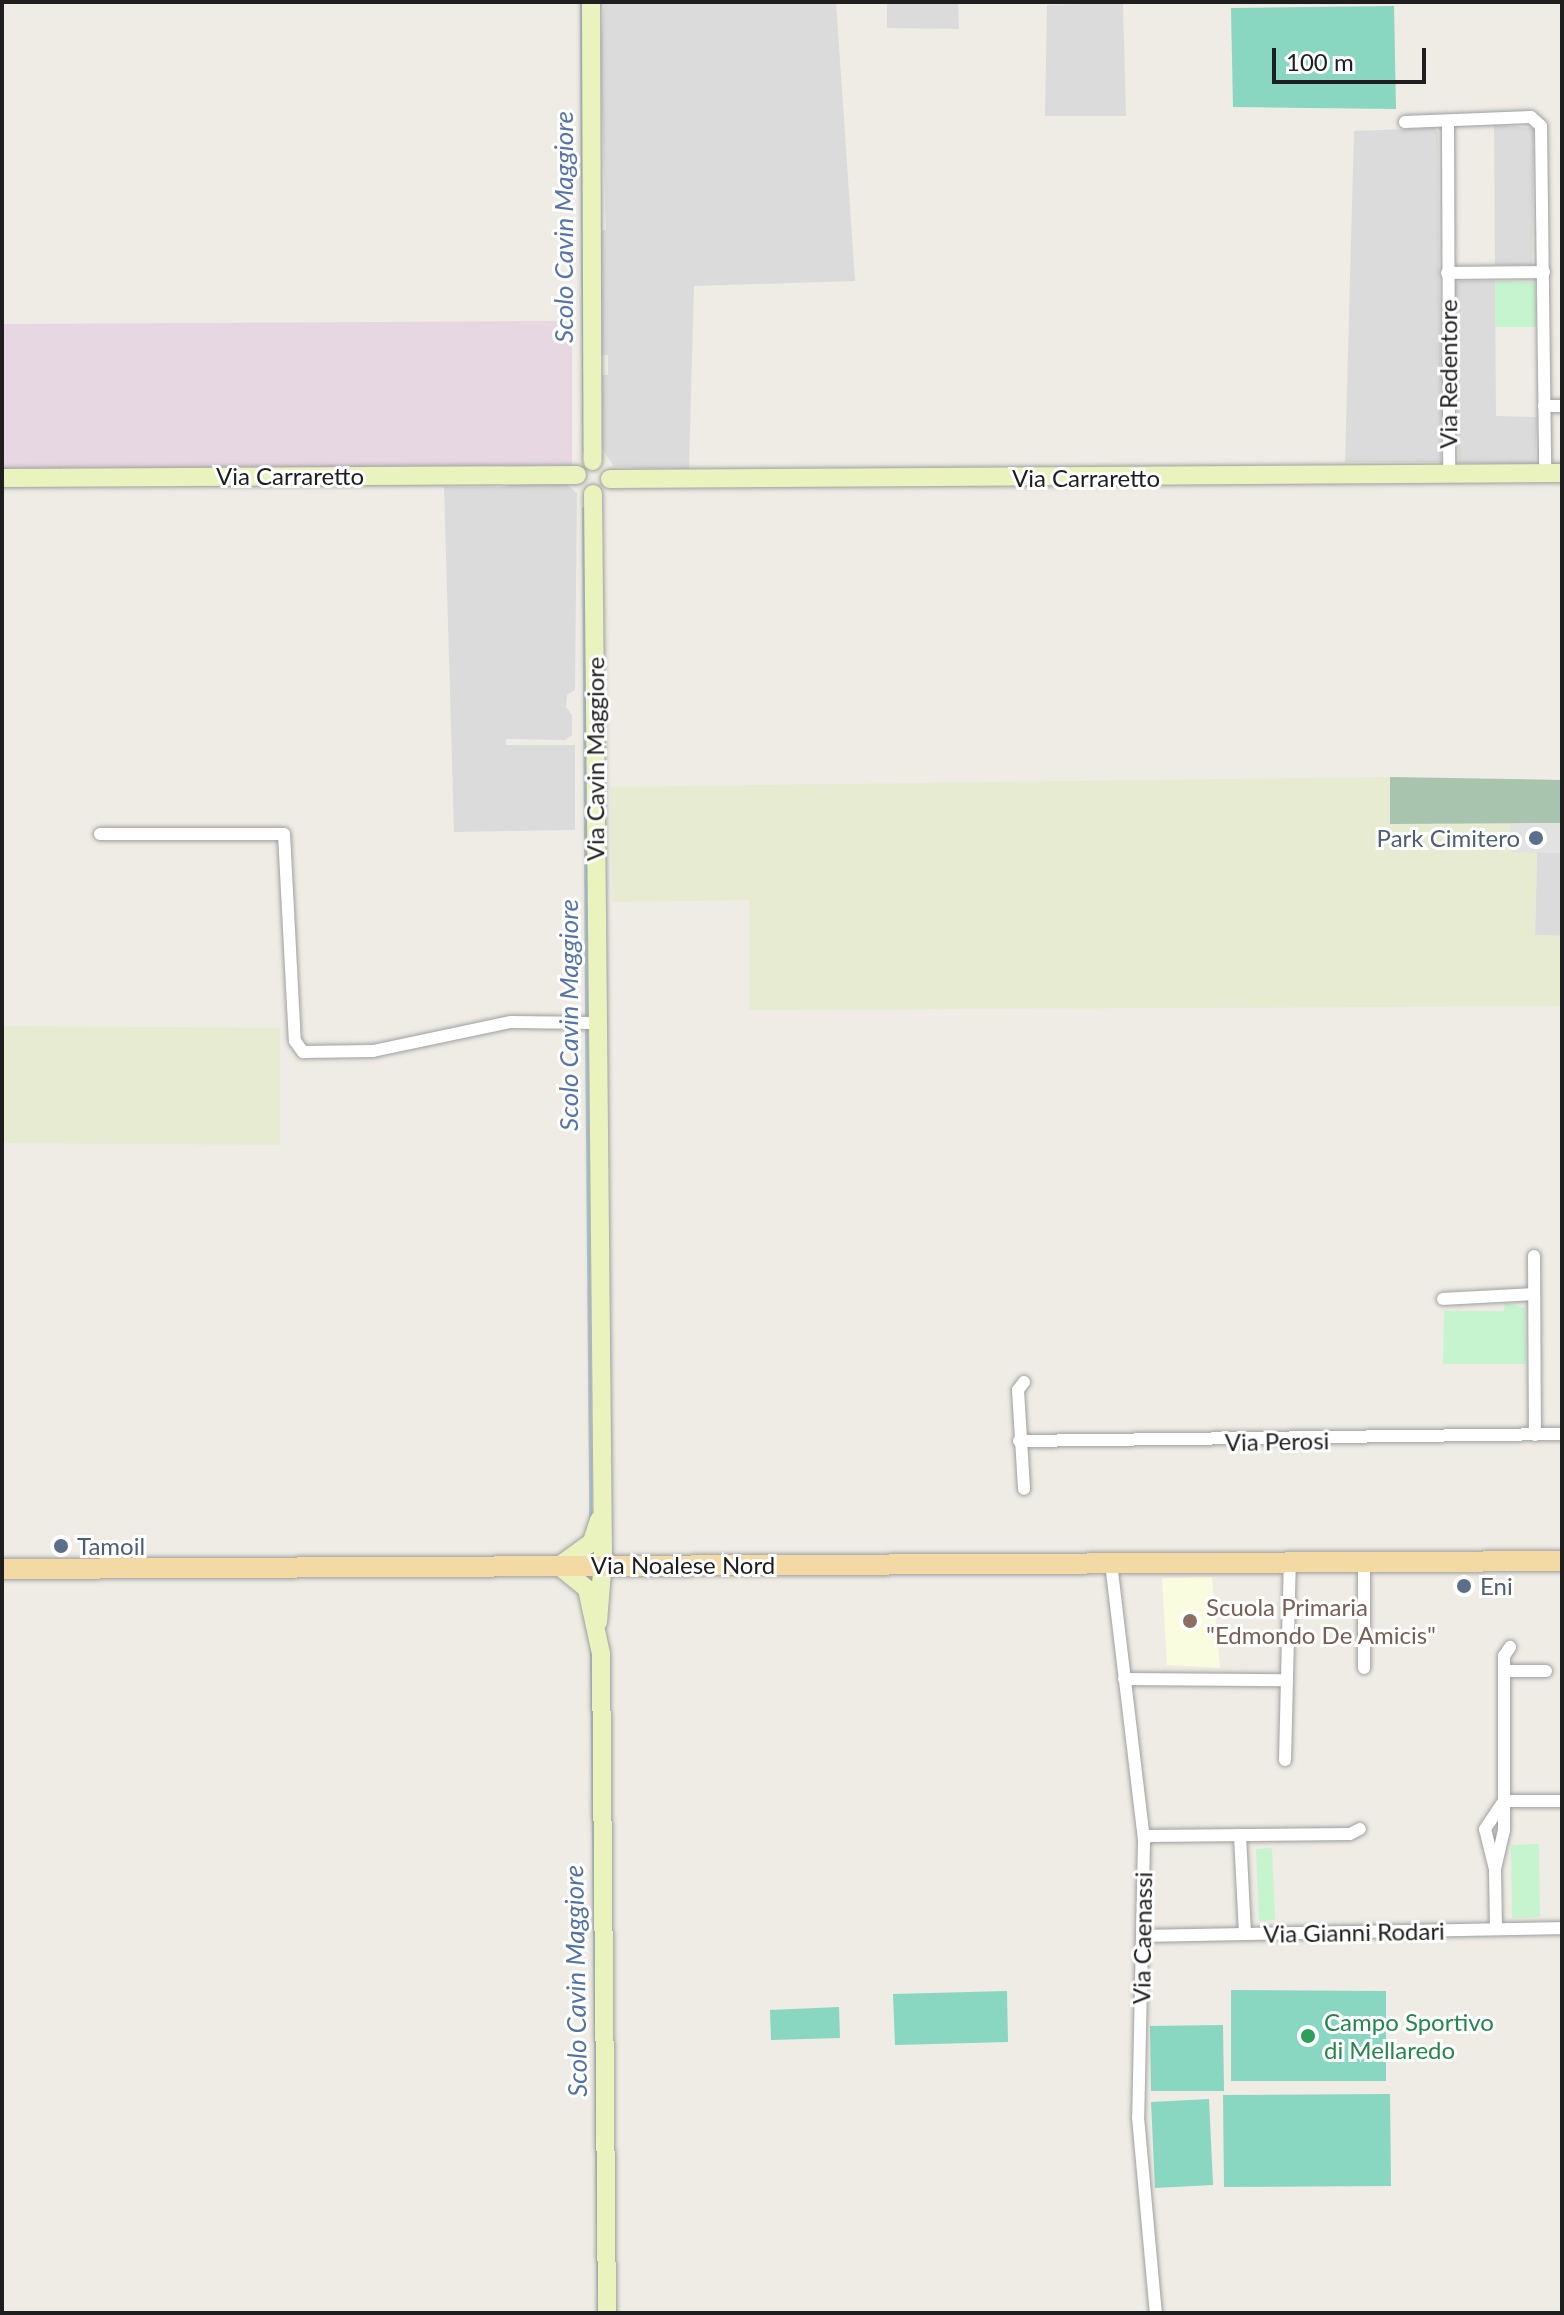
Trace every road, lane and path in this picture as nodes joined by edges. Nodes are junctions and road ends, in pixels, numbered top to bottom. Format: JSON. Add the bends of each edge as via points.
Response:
{"nodes":[{"id":1,"x":591,"y":2,"type":"edge"},
{"id":2,"x":1405,"y":122,"type":"dead end"},
{"id":3,"x":1448,"y":123,"type":"junction"},
{"id":4,"x":1544,"y":272,"type":"junction"},
{"id":5,"x":1447,"y":273,"type":"junction"},
{"id":6,"x":1544,"y":406,"type":"junction"},
{"id":7,"x":1562,"y":406,"type":"edge"},
{"id":8,"x":593,"y":461,"type":"junction"},
{"id":9,"x":1554,"y":474,"type":"edge"},
{"id":10,"x":577,"y":475,"type":"junction"},
{"id":11,"x":1449,"y":475,"type":"junction"},
{"id":12,"x":2,"y":478,"type":"edge"},
{"id":13,"x":610,"y":479,"type":"junction"},
{"id":14,"x":593,"y":494,"type":"junction"},
{"id":15,"x":100,"y":834,"type":"dead end"},
{"id":16,"x":588,"y":1023,"type":"junction"},
{"id":17,"x":1534,"y":1256,"type":"dead end"},
{"id":18,"x":1534,"y":1294,"type":"junction"},
{"id":19,"x":1443,"y":1299,"type":"dead end"},
{"id":20,"x":1024,"y":1382,"type":"dead end"},
{"id":21,"x":1562,"y":1434,"type":"edge"},
{"id":22,"x":1535,"y":1435,"type":"junction"},
{"id":23,"x":1019,"y":1441,"type":"junction"},
{"id":24,"x":1024,"y":1489,"type":"dead end"},
{"id":25,"x":600,"y":1517,"type":"junction"},
{"id":26,"x":592,"y":1542,"type":"junction"},
{"id":27,"x":1562,"y":1561,"type":"edge"},
{"id":28,"x":1290,"y":1562,"type":"junction"},
{"id":29,"x":1364,"y":1562,"type":"junction"},
{"id":30,"x":1111,"y":1563,"type":"junction"},
{"id":31,"x":559,"y":1566,"type":"junction"},
{"id":32,"x":599,"y":1566,"type":"junction"},
{"id":33,"x":2,"y":1569,"type":"edge"},
{"id":34,"x":587,"y":1589,"type":"junction"},
{"id":35,"x":598,"y":1622,"type":"junction"},
{"id":36,"x":1510,"y":1647,"type":"dead end"},
{"id":37,"x":1364,"y":1668,"type":"dead end"},
{"id":38,"x":1504,"y":1671,"type":"junction"},
{"id":39,"x":1546,"y":1671,"type":"dead end"},
{"id":40,"x":1124,"y":1679,"type":"junction"},
{"id":41,"x":1287,"y":1680,"type":"junction"},
{"id":42,"x":1285,"y":1760,"type":"dead end"},
{"id":43,"x":1504,"y":1801,"type":"junction"},
{"id":44,"x":1562,"y":1801,"type":"edge"},
{"id":45,"x":1360,"y":1829,"type":"dead end"},
{"id":46,"x":1240,"y":1835,"type":"junction"},
{"id":47,"x":1144,"y":1841,"type":"junction"},
{"id":48,"x":1495,"y":1869,"type":"junction"},
{"id":49,"x":1496,"y":1928,"type":"junction"},
{"id":50,"x":1562,"y":1928,"type":"edge"},
{"id":51,"x":1245,"y":1934,"type":"junction"},
{"id":52,"x":1145,"y":1936,"type":"junction"},
{"id":53,"x":607,"y":2313,"type":"edge"},
{"id":54,"x":1156,"y":2313,"type":"edge"}],
"edges":[{"from":1,"to":8,"type":"street"},
{"from":2,"to":3,"type":"street"},
{"from":3,"to":4,"type":"street","via":[[1527,117],[1540,121]]},
{"from":3,"to":5,"type":"street","name":"Via Redentore"},
{"from":4,"to":5,"type":"street","name":"Via Redentore"},
{"from":4,"to":6,"type":"street"},
{"from":5,"to":11,"type":"street","name":"Via Redentore"},
{"from":6,"to":7,"type":"street"},
{"from":6,"to":9,"type":"street"},
{"from":8,"to":10,"type":"street"},
{"from":8,"to":13,"type":"street","via":[[606,467]]},
{"from":9,"to":11,"type":"street","name":"Via Carraretto"},
{"from":10,"to":12,"type":"street","name":"Via Carraretto"},
{"from":10,"to":14,"type":"street","via":[[582,489]]},
{"from":11,"to":13,"type":"street","name":"Via Carraretto"},
{"from":13,"to":14,"type":"street","via":[[605,489]]},
{"from":14,"to":16,"type":"street","name":"Via Cavin Maggiore"},
{"from":15,"to":16,"type":"street","via":[[284,834],[295,1041],[303,1052],[373,1051],[499,1023]]},
{"from":16,"to":25,"type":"street","name":"Via Cavin Maggiore"},
{"from":17,"to":18,"type":"street"},
{"from":18,"to":19,"type":"street"},
{"from":18,"to":22,"type":"street"},
{"from":20,"to":23,"type":"street","via":[[1018,1390]]},
{"from":21,"to":22,"type":"street","name":"Via Perosi"},
{"from":22,"to":23,"type":"street","name":"Via Perosi"},
{"from":23,"to":24,"type":"street"},
{"from":25,"to":26,"type":"street","name":"Via Cavin Maggiore"},
{"from":25,"to":32,"type":"street","name":"Via Cavin Maggiore"},
{"from":26,"to":31,"type":"street"},
{"from":26,"to":32,"type":"street","name":"Via Cavin Maggiore"},
{"from":27,"to":29,"type":"main road","name":"Via Noalese Nord"},
{"from":28,"to":29,"type":"main road","name":"Via Noalese Nord"},
{"from":28,"to":30,"type":"main road","name":"Via Noalese Nord"},
{"from":28,"to":41,"type":"street"},
{"from":29,"to":37,"type":"street"},
{"from":30,"to":32,"type":"main road","name":"Via Noalese Nord"},
{"from":30,"to":40,"type":"street","name":"Via Caenassi"},
{"from":31,"to":32,"type":"main road","name":"Via Noalese Nord"},
{"from":31,"to":33,"type":"main road","name":"Via Noalese Nord"},
{"from":31,"to":34,"type":"street"},
{"from":32,"to":34,"type":"street","name":"Via Cavin Maggiore"},
{"from":32,"to":35,"type":"street","name":"Via Cavin Maggiore"},
{"from":34,"to":35,"type":"street","name":"Via Cavin Maggiore"},
{"from":35,"to":53,"type":"street","name":"Via Cavin Maggiore"},
{"from":36,"to":38,"type":"street"},
{"from":38,"to":39,"type":"street"},
{"from":38,"to":43,"type":"street"},
{"from":40,"to":41,"type":"street"},
{"from":40,"to":47,"type":"street","name":"Via Caenassi"},
{"from":41,"to":42,"type":"street"},
{"from":43,"to":44,"type":"street"},
{"from":43,"to":48,"type":"street"},
{"from":43,"to":48,"type":"street","via":[[1485,1829]]},
{"from":45,"to":46,"type":"street","via":[[1350,1834]]},
{"from":46,"to":47,"type":"street","via":[[1148,1836]]},
{"from":46,"to":51,"type":"street"},
{"from":47,"to":52,"type":"street","name":"Via Caenassi"},
{"from":48,"to":49,"type":"street"},
{"from":49,"to":50,"type":"street","name":"Via Gianni Rodari"},
{"from":49,"to":51,"type":"street","name":"Via Gianni Rodari"},
{"from":51,"to":52,"type":"street","name":"Via Gianni Rodari"},
{"from":52,"to":54,"type":"street","name":"Via Caenassi","via":[[1138,2117]]}]}
